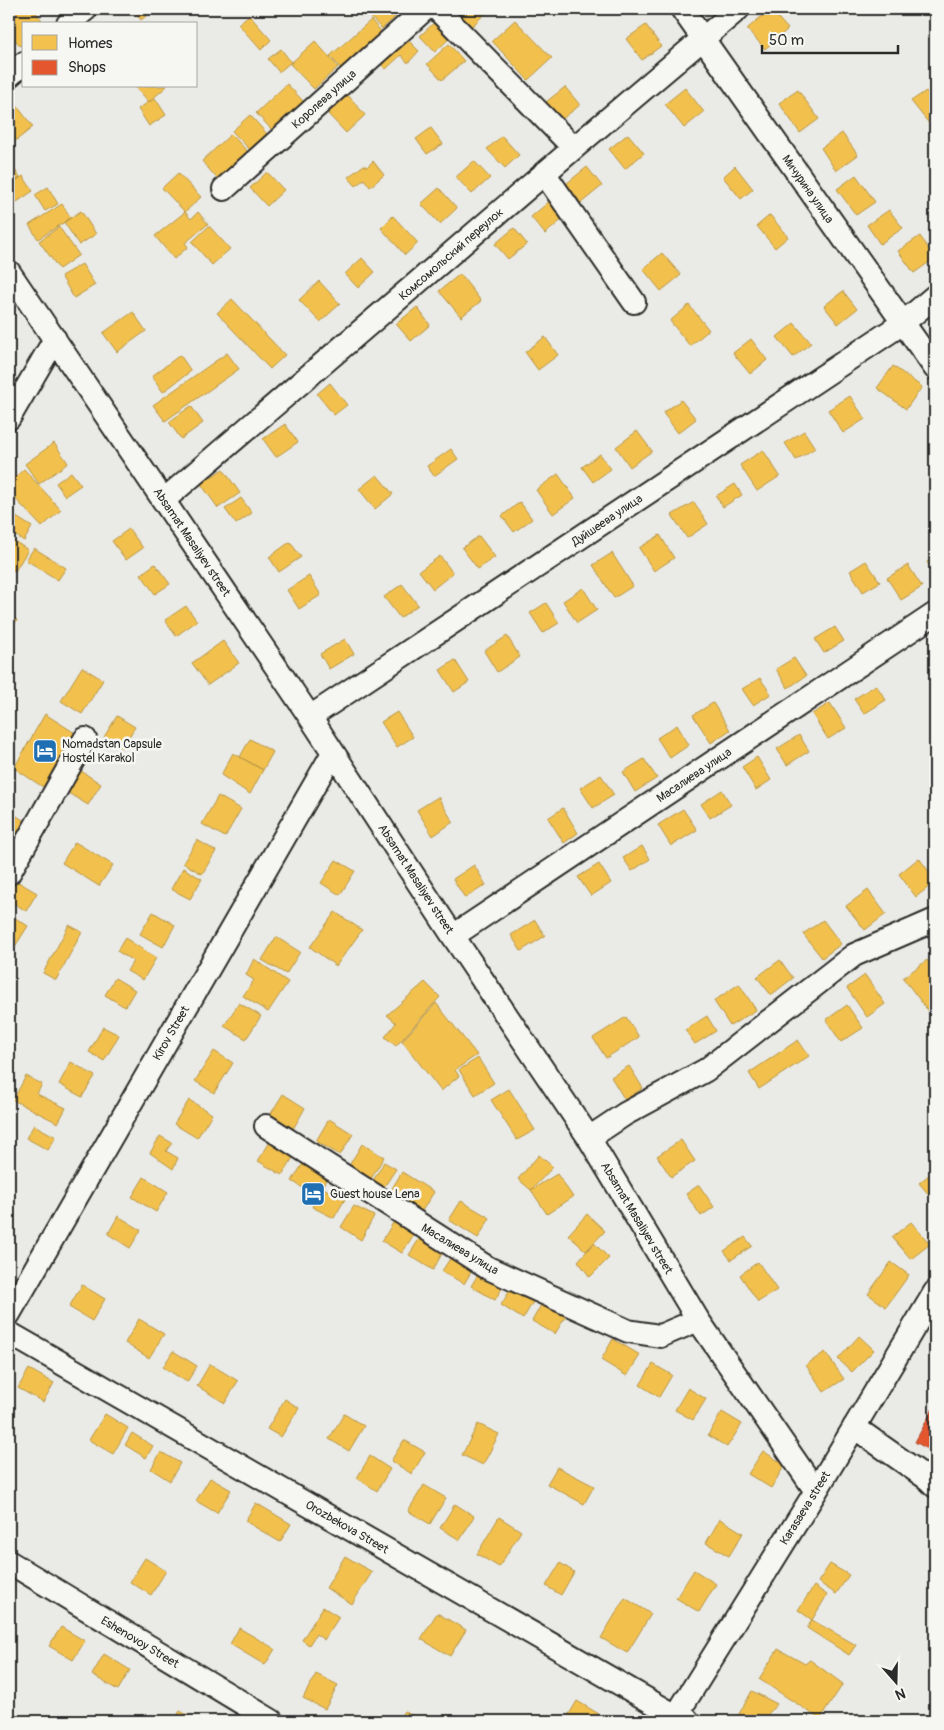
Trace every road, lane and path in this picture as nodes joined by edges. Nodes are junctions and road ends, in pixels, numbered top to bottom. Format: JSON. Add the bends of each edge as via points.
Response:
{"nodes":[{"id":1,"x":86,"y":9,"type":"edge"},
{"id":2,"x":425,"y":9,"type":"edge"},
{"id":3,"x":438,"y":9,"type":"edge"},
{"id":4,"x":682,"y":9,"type":"edge"},
{"id":5,"x":738,"y":9,"type":"edge"},
{"id":6,"x":70,"y":22,"type":"edge"},
{"id":7,"x":703,"y":39,"type":"junction"},
{"id":8,"x":22,"y":65,"type":"edge"},
{"id":9,"x":9,"y":76,"type":"edge"},
{"id":10,"x":574,"y":148,"type":"junction"},
{"id":11,"x":544,"y":174,"type":"junction"},
{"id":12,"x":224,"y":189,"type":"dead end"},
{"id":13,"x":9,"y":272,"type":"edge"},
{"id":14,"x":935,"y":296,"type":"edge"},
{"id":15,"x":634,"y":302,"type":"dead end"},
{"id":16,"x":903,"y":323,"type":"junction"},
{"id":17,"x":56,"y":339,"type":"junction"},
{"id":18,"x":935,"y":368,"type":"edge"},
{"id":19,"x":9,"y":418,"type":"edge"},
{"id":20,"x":164,"y":500,"type":"junction"},
{"id":21,"x":935,"y":614,"type":"edge"},
{"id":22,"x":310,"y":717,"type":"junction"},
{"id":23,"x":85,"y":739,"type":"dead end"},
{"id":24,"x":333,"y":753,"type":"junction"},
{"id":25,"x":11,"y":863,"type":"edge"},
{"id":26,"x":935,"y":920,"type":"edge"},
{"id":27,"x":453,"y":936,"type":"junction"},
{"id":28,"x":266,"y":1126,"type":"dead end"},
{"id":29,"x":589,"y":1138,"type":"junction"},
{"id":30,"x":935,"y":1292,"type":"edge"},
{"id":31,"x":9,"y":1314,"type":"edge"},
{"id":32,"x":698,"y":1320,"type":"junction"},
{"id":33,"x":9,"y":1333,"type":"edge"},
{"id":34,"x":854,"y":1427,"type":"junction"},
{"id":35,"x":935,"y":1486,"type":"edge"},
{"id":36,"x":816,"y":1491,"type":"junction"},
{"id":37,"x":9,"y":1562,"type":"edge"},
{"id":38,"x":678,"y":1719,"type":"edge"},
{"id":39,"x":272,"y":1721,"type":"edge"}],
"edges":[{"from":1,"to":6,"type":"street"},
{"from":2,"to":12,"type":"street","name":"Королева улица"},
{"from":3,"to":10,"type":"street"},
{"from":4,"to":7,"type":"street","name":"Мичурина улица"},
{"from":5,"to":7,"type":"street","name":"Комсомольский переулок"},
{"from":7,"to":10,"type":"street","name":"Комсомольский переулок"},
{"from":7,"to":16,"type":"street","name":"Мичурина улица"},
{"from":8,"to":9,"type":"street"},
{"from":10,"to":11,"type":"street","name":"Комсомольский переулок"},
{"from":11,"to":15,"type":"street"},
{"from":11,"to":20,"type":"street","name":"Комсомольский переулок"},
{"from":13,"to":17,"type":"street","name":"Absamat Masaliyev street"},
{"from":14,"to":16,"type":"street","name":"Дуйшеева улица"},
{"from":16,"to":18,"type":"street","name":"Мичурина улица"},
{"from":16,"to":22,"type":"street","name":"Дуйшеева улица"},
{"from":17,"to":19,"type":"street"},
{"from":17,"to":20,"type":"street","name":"Absamat Masaliyev street"},
{"from":20,"to":22,"type":"street","name":"Absamat Masaliyev street"},
{"from":21,"to":27,"type":"street","name":"Масалиева улица"},
{"from":22,"to":24,"type":"street","name":"Absamat Masaliyev street"},
{"from":23,"to":25,"type":"street"},
{"from":24,"to":27,"type":"street","name":"Absamat Masaliyev street"},
{"from":24,"to":31,"type":"street","name":"Kirov Street"},
{"from":26,"to":29,"type":"street","via":[[854,955],[706,1070],[625,1114]]},
{"from":27,"to":29,"type":"street","name":"Absamat Masaliyev street"},
{"from":28,"to":32,"type":"street","name":"Масалиева улица","via":[[488,1268],[628,1331],[660,1336]]},
{"from":29,"to":32,"type":"street","name":"Absamat Masaliyev street"},
{"from":30,"to":34,"type":"street","name":"Karasaeva street"},
{"from":32,"to":36,"type":"street","name":"Absamat Masaliyev street"},
{"from":33,"to":38,"type":"street","name":"Orozbekova Street"},
{"from":34,"to":35,"type":"street"},
{"from":34,"to":36,"type":"street","name":"Karasaeva street"},
{"from":36,"to":38,"type":"street","name":"Karasaeva street"},
{"from":37,"to":39,"type":"street","name":"Eshenovoy Street"}]}
